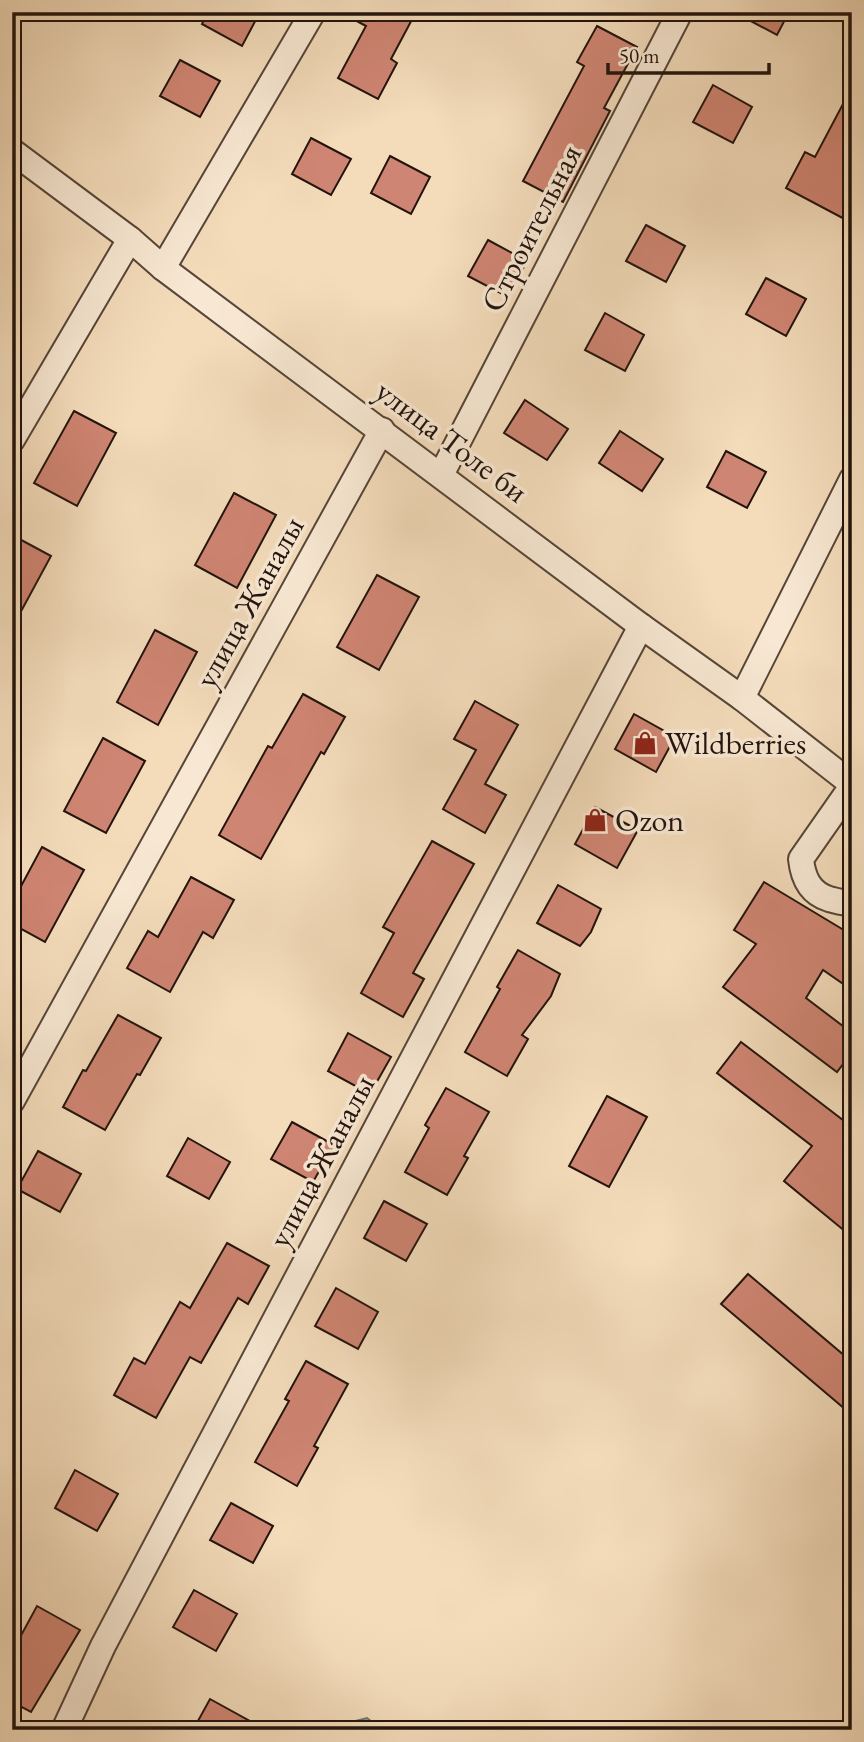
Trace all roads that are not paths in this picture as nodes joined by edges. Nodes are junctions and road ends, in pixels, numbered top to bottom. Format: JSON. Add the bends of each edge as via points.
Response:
{"nodes":[{"id":1,"x":313,"y":12,"type":"edge"},
{"id":2,"x":680,"y":12,"type":"edge"},
{"id":3,"x":12,"y":151,"type":"edge"},
{"id":4,"x":130,"y":239,"type":"junction"},
{"id":5,"x":163,"y":268,"type":"junction"},
{"id":6,"x":382,"y":430,"type":"junction"},
{"id":7,"x":12,"y":440,"type":"edge"},
{"id":8,"x":441,"y":475,"type":"junction"},
{"id":9,"x":852,"y":479,"type":"edge"},
{"id":10,"x":641,"y":625,"type":"junction"},
{"id":11,"x":742,"y":698,"type":"junction"},
{"id":12,"x":852,"y":785,"type":"edge"},
{"id":13,"x":852,"y":901,"type":"edge"},
{"id":14,"x":12,"y":1101,"type":"edge"},
{"id":15,"x":64,"y":1730,"type":"edge"}],
"edges":[{"from":1,"to":5,"type":"street"},
{"from":2,"to":8,"type":"street","name":"Строительная"},
{"from":3,"to":4,"type":"street","name":"улица Толе би"},
{"from":4,"to":5,"type":"street","name":"улица Толе би"},
{"from":4,"to":7,"type":"street"},
{"from":5,"to":6,"type":"street","name":"улица Толе би"},
{"from":6,"to":8,"type":"street","name":"улица Толе би"},
{"from":6,"to":14,"type":"street","name":"улица Жаналы"},
{"from":8,"to":10,"type":"street","name":"улица Толе би"},
{"from":9,"to":11,"type":"street"},
{"from":10,"to":11,"type":"street","name":"улица Толе би"},
{"from":10,"to":15,"type":"street","name":"улица Жаналы","via":[[103,1646]]},
{"from":11,"to":12,"type":"street","name":"улица Толе би"},
{"from":12,"to":13,"type":"street","via":[[801,859],[803,875],[816,895]]}]}
